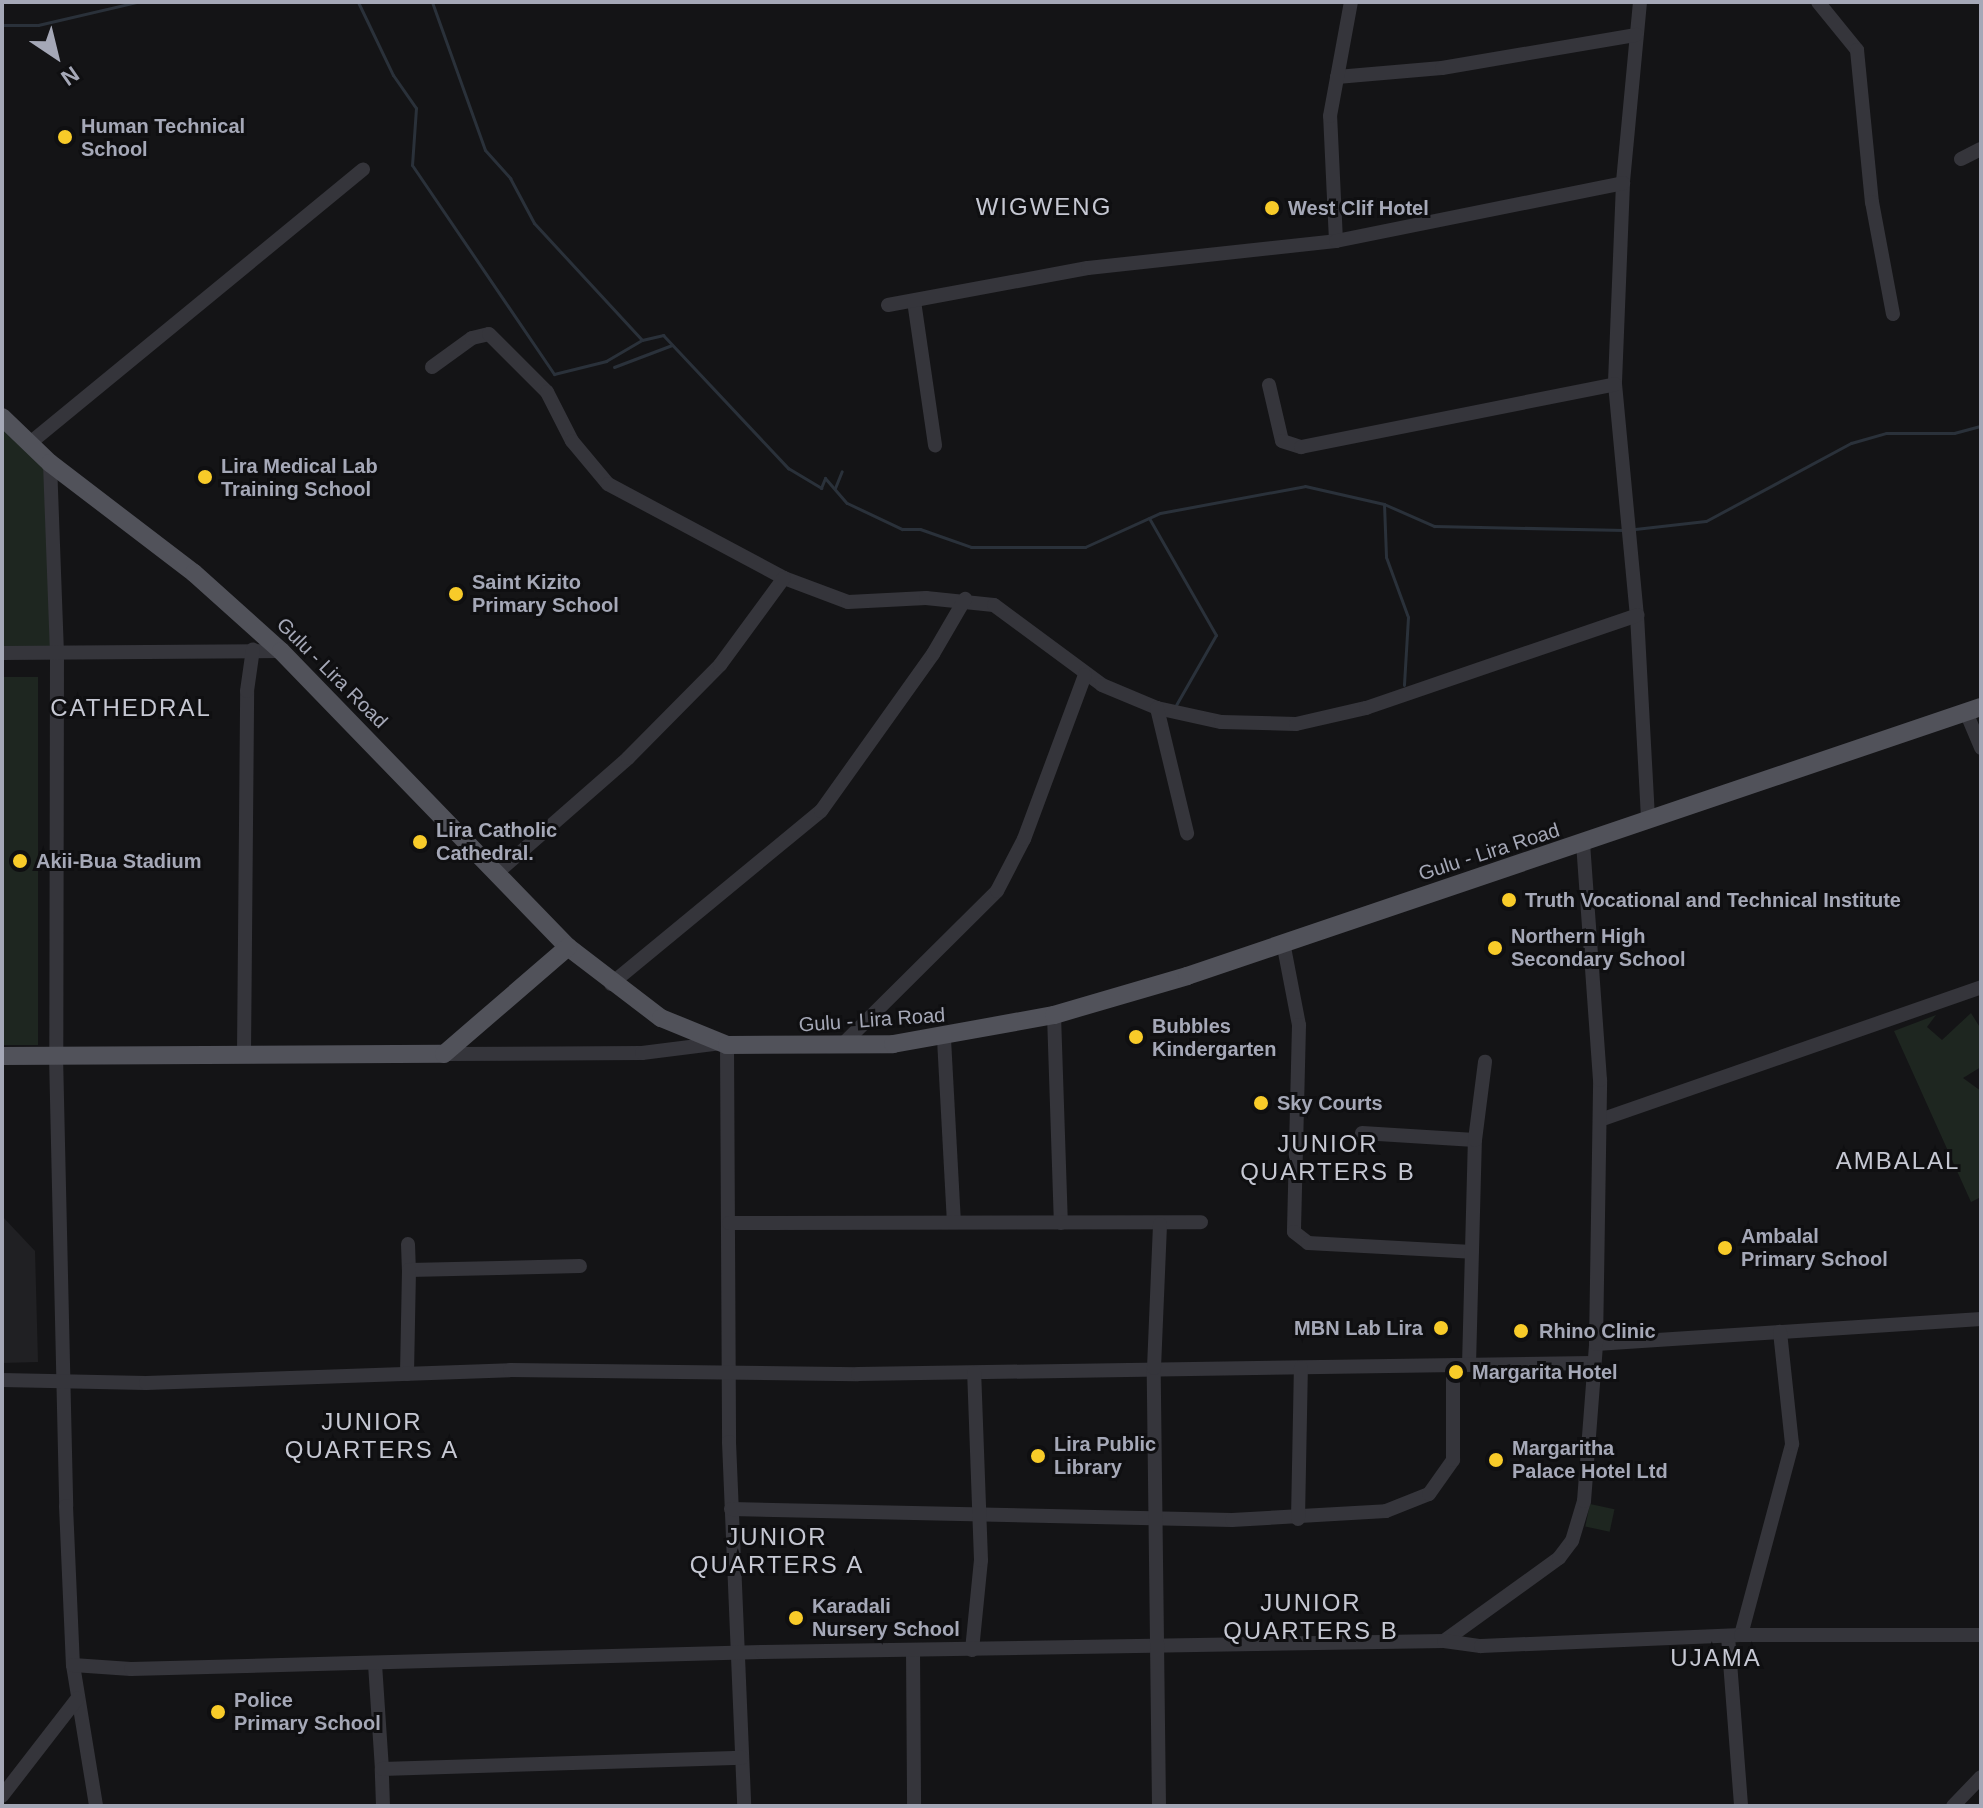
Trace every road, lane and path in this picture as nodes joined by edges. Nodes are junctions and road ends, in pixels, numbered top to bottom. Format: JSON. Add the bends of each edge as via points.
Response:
{"nodes":[{"id":1,"x":1351,"y":2,"type":"edge"},
{"id":2,"x":1640,"y":2,"type":"edge"},
{"id":3,"x":1818,"y":2,"type":"edge"},
{"id":4,"x":1636,"y":35,"type":"junction"},
{"id":5,"x":1337,"y":77,"type":"junction"},
{"id":6,"x":1981,"y":149,"type":"edge"},
{"id":7,"x":1961,"y":159,"type":"dead end"},
{"id":8,"x":363,"y":169,"type":"dead end"},
{"id":9,"x":1623,"y":183,"type":"junction"},
{"id":10,"x":1336,"y":241,"type":"junction"},
{"id":11,"x":914,"y":301,"type":"junction"},
{"id":12,"x":888,"y":305,"type":"dead end"},
{"id":13,"x":1893,"y":314,"type":"dead end"},
{"id":14,"x":432,"y":367,"type":"dead end"},
{"id":15,"x":1615,"y":384,"type":"junction"},
{"id":16,"x":1269,"y":385,"type":"dead end"},
{"id":17,"x":2,"y":417,"type":"edge"},
{"id":18,"x":30,"y":443,"type":"junction"},
{"id":19,"x":935,"y":445,"type":"dead end"},
{"id":20,"x":50,"y":463,"type":"junction"},
{"id":21,"x":784,"y":578,"type":"junction"},
{"id":22,"x":965,"y":599,"type":"junction"},
{"id":23,"x":1637,"y":615,"type":"junction"},
{"id":24,"x":253,"y":649,"type":"junction"},
{"id":25,"x":281,"y":651,"type":"junction"},
{"id":26,"x":2,"y":653,"type":"edge"},
{"id":27,"x":57,"y":653,"type":"junction"},
{"id":28,"x":1085,"y":675,"type":"junction"},
{"id":29,"x":1157,"y":708,"type":"junction"},
{"id":30,"x":1974,"y":709,"type":"edge"},
{"id":31,"x":1981,"y":748,"type":"edge"},
{"id":32,"x":1648,"y":821,"type":"junction"},
{"id":33,"x":1187,"y":833,"type":"dead end"},
{"id":34,"x":1583,"y":844,"type":"junction"},
{"id":35,"x":498,"y":872,"type":"junction"},
{"id":36,"x":1283,"y":942,"type":"junction"},
{"id":37,"x":568,"y":947,"type":"junction"},
{"id":38,"x":611,"y":984,"type":"junction"},
{"id":39,"x":1979,"y":992,"type":"edge"},
{"id":40,"x":1054,"y":1015,"type":"junction"},
{"id":41,"x":944,"y":1039,"type":"junction"},
{"id":42,"x":724,"y":1044,"type":"junction"},
{"id":43,"x":842,"y":1045,"type":"junction"},
{"id":44,"x":244,"y":1053,"type":"junction"},
{"id":45,"x":444,"y":1054,"type":"junction"},
{"id":46,"x":56,"y":1055,"type":"junction"},
{"id":47,"x":2,"y":1056,"type":"edge"},
{"id":48,"x":1485,"y":1062,"type":"dead end"},
{"id":49,"x":1600,"y":1120,"type":"junction"},
{"id":50,"x":1362,"y":1133,"type":"dead end"},
{"id":51,"x":1475,"y":1140,"type":"junction"},
{"id":52,"x":954,"y":1221,"type":"junction"},
{"id":53,"x":1201,"y":1222,"type":"dead end"},
{"id":54,"x":729,"y":1223,"type":"junction"},
{"id":55,"x":1061,"y":1223,"type":"junction"},
{"id":56,"x":1160,"y":1224,"type":"junction"},
{"id":57,"x":408,"y":1244,"type":"dead end"},
{"id":58,"x":1472,"y":1252,"type":"junction"},
{"id":59,"x":580,"y":1266,"type":"dead end"},
{"id":60,"x":409,"y":1270,"type":"junction"},
{"id":61,"x":1981,"y":1319,"type":"edge"},
{"id":62,"x":1780,"y":1332,"type":"junction"},
{"id":63,"x":1596,"y":1344,"type":"junction"},
{"id":64,"x":1592,"y":1363,"type":"junction"},
{"id":65,"x":1453,"y":1365,"type":"junction"},
{"id":66,"x":1469,"y":1365,"type":"junction"},
{"id":67,"x":1154,"y":1368,"type":"junction"},
{"id":68,"x":1301,"y":1368,"type":"junction"},
{"id":69,"x":974,"y":1373,"type":"junction"},
{"id":70,"x":407,"y":1374,"type":"junction"},
{"id":71,"x":728,"y":1374,"type":"junction"},
{"id":72,"x":2,"y":1380,"type":"edge"},
{"id":73,"x":66,"y":1382,"type":"junction"},
{"id":74,"x":731,"y":1509,"type":"junction"},
{"id":75,"x":981,"y":1518,"type":"junction"},
{"id":76,"x":1298,"y":1519,"type":"junction"},
{"id":77,"x":1156,"y":1520,"type":"junction"},
{"id":78,"x":1477,"y":1618,"type":"junction"},
{"id":79,"x":1735,"y":1635,"type":"junction"},
{"id":80,"x":1981,"y":1635,"type":"edge"},
{"id":81,"x":1444,"y":1641,"type":"junction"},
{"id":82,"x":1481,"y":1646,"type":"junction"},
{"id":83,"x":1157,"y":1649,"type":"junction"},
{"id":84,"x":913,"y":1650,"type":"junction"},
{"id":85,"x":972,"y":1650,"type":"junction"},
{"id":86,"x":736,"y":1654,"type":"junction"},
{"id":87,"x":375,"y":1664,"type":"junction"},
{"id":88,"x":73,"y":1665,"type":"junction"},
{"id":89,"x":77,"y":1699,"type":"junction"},
{"id":90,"x":742,"y":1758,"type":"junction"},
{"id":91,"x":382,"y":1769,"type":"junction"},
{"id":92,"x":1981,"y":1777,"type":"edge"},
{"id":93,"x":2,"y":1796,"type":"edge"},
{"id":94,"x":96,"y":1806,"type":"edge"},
{"id":95,"x":383,"y":1806,"type":"edge"},
{"id":96,"x":744,"y":1806,"type":"edge"},
{"id":97,"x":914,"y":1806,"type":"edge"},
{"id":98,"x":1159,"y":1806,"type":"edge"},
{"id":99,"x":1741,"y":1806,"type":"edge"},
{"id":100,"x":1953,"y":1806,"type":"edge"}],
"edges":[{"from":1,"to":5,"type":"street"},
{"from":2,"to":4,"type":"street"},
{"from":3,"to":13,"type":"street","via":[[1857,50],[1872,202]]},
{"from":4,"to":5,"type":"street","via":[[1442,68]]},
{"from":4,"to":9,"type":"street"},
{"from":5,"to":10,"type":"street","via":[[1330,147]]},
{"from":6,"to":7,"type":"street"},
{"from":8,"to":18,"type":"street"},
{"from":9,"to":10,"type":"street"},
{"from":9,"to":15,"type":"street"},
{"from":10,"to":11,"type":"street","via":[[1088,268]]},
{"from":11,"to":12,"type":"street"},
{"from":11,"to":19,"type":"street"},
{"from":14,"to":21,"type":"street","via":[[472,338],[489,334],[547,392],[572,441],[608,484]]},
{"from":15,"to":16,"type":"street","via":[[1301,447],[1282,441]]},
{"from":15,"to":23,"type":"street"},
{"from":17,"to":18,"type":"main road","name":"Gulu - Lira Road"},
{"from":18,"to":20,"type":"main road","name":"Gulu - Lira Road"},
{"from":20,"to":25,"type":"main road","name":"Gulu - Lira Road","via":[[171,554]]},
{"from":20,"to":27,"type":"street"},
{"from":21,"to":22,"type":"street","via":[[848,602]]},
{"from":21,"to":35,"type":"street","via":[[720,665],[628,758]]},
{"from":22,"to":28,"type":"street","via":[[1010,613]]},
{"from":22,"to":38,"type":"street","via":[[933,654],[821,811]]},
{"from":23,"to":29,"type":"street","via":[[1415,692],[1296,724],[1221,722]]},
{"from":23,"to":32,"type":"street"},
{"from":24,"to":25,"type":"street"},
{"from":24,"to":27,"type":"street"},
{"from":24,"to":44,"type":"street","via":[[247,706]]},
{"from":25,"to":35,"type":"main road","name":"Gulu - Lira Road"},
{"from":26,"to":27,"type":"street"},
{"from":27,"to":46,"type":"street"},
{"from":28,"to":29,"type":"street"},
{"from":28,"to":43,"type":"street","via":[[1024,839],[997,891]]},
{"from":29,"to":33,"type":"street"},
{"from":30,"to":31,"type":"street"},
{"from":30,"to":32,"type":"main road","name":"Gulu - Lira Road"},
{"from":32,"to":34,"type":"main road","name":"Gulu - Lira Road"},
{"from":34,"to":36,"type":"main road","name":"Gulu - Lira Road"},
{"from":34,"to":49,"type":"street"},
{"from":35,"to":37,"type":"main road","name":"Gulu - Lira Road"},
{"from":36,"to":40,"type":"main road","name":"Gulu - Lira Road"},
{"from":36,"to":58,"type":"street","via":[[1299,1025],[1294,1232],[1308,1243]]},
{"from":37,"to":38,"type":"main road","name":"Gulu - Lira Road"},
{"from":37,"to":45,"type":"main road"},
{"from":38,"to":42,"type":"main road","name":"Gulu - Lira Road","via":[[661,1018]]},
{"from":39,"to":49,"type":"street"},
{"from":40,"to":41,"type":"main road","name":"Gulu - Lira Road"},
{"from":40,"to":55,"type":"street"},
{"from":41,"to":43,"type":"main road","name":"Gulu - Lira Road"},
{"from":41,"to":52,"type":"street"},
{"from":42,"to":43,"type":"main road","name":"Gulu - Lira Road"},
{"from":42,"to":45,"type":"street","via":[[654,1052]]},
{"from":42,"to":54,"type":"street"},
{"from":44,"to":45,"type":"main road"},
{"from":44,"to":46,"type":"main road"},
{"from":46,"to":47,"type":"main road"},
{"from":46,"to":73,"type":"street"},
{"from":48,"to":51,"type":"street"},
{"from":49,"to":63,"type":"street"},
{"from":50,"to":51,"type":"street"},
{"from":51,"to":58,"type":"street"},
{"from":52,"to":54,"type":"street"},
{"from":52,"to":55,"type":"street"},
{"from":53,"to":56,"type":"street"},
{"from":54,"to":71,"type":"street"},
{"from":55,"to":56,"type":"street"},
{"from":56,"to":67,"type":"street"},
{"from":57,"to":60,"type":"street"},
{"from":58,"to":66,"type":"street"},
{"from":59,"to":60,"type":"street"},
{"from":60,"to":70,"type":"street"},
{"from":61,"to":62,"type":"street"},
{"from":62,"to":63,"type":"street"},
{"from":62,"to":79,"type":"street","via":[[1792,1444]]},
{"from":63,"to":64,"type":"street"},
{"from":64,"to":66,"type":"street"},
{"from":64,"to":78,"type":"street","via":[[1585,1494],[1572,1541],[1539,1575]]},
{"from":65,"to":66,"type":"street"},
{"from":65,"to":68,"type":"street"},
{"from":65,"to":76,"type":"street","via":[[1453,1460],[1436,1486],[1386,1511]]},
{"from":67,"to":68,"type":"street"},
{"from":67,"to":69,"type":"street"},
{"from":67,"to":77,"type":"street"},
{"from":68,"to":76,"type":"street"},
{"from":69,"to":71,"type":"street"},
{"from":69,"to":75,"type":"street"},
{"from":70,"to":71,"type":"street"},
{"from":70,"to":73,"type":"street"},
{"from":71,"to":74,"type":"street"},
{"from":72,"to":73,"type":"street"},
{"from":73,"to":88,"type":"street"},
{"from":74,"to":75,"type":"street"},
{"from":74,"to":86,"type":"street"},
{"from":75,"to":77,"type":"street"},
{"from":75,"to":85,"type":"street","via":[[979,1612]]},
{"from":76,"to":77,"type":"street"},
{"from":77,"to":83,"type":"street"},
{"from":78,"to":81,"type":"street"},
{"from":78,"to":82,"type":"street"},
{"from":79,"to":80,"type":"street"},
{"from":79,"to":82,"type":"street"},
{"from":79,"to":99,"type":"street"},
{"from":81,"to":82,"type":"street"},
{"from":81,"to":83,"type":"street"},
{"from":83,"to":85,"type":"street"},
{"from":83,"to":98,"type":"street"},
{"from":84,"to":85,"type":"street"},
{"from":84,"to":86,"type":"street"},
{"from":84,"to":97,"type":"street"},
{"from":86,"to":87,"type":"street"},
{"from":86,"to":90,"type":"street"},
{"from":87,"to":88,"type":"street","via":[[131,1669]]},
{"from":87,"to":91,"type":"street"},
{"from":88,"to":89,"type":"street"},
{"from":89,"to":93,"type":"street"},
{"from":89,"to":94,"type":"street"},
{"from":90,"to":91,"type":"street"},
{"from":90,"to":96,"type":"street"},
{"from":91,"to":95,"type":"street"},
{"from":92,"to":100,"type":"street"}]}
